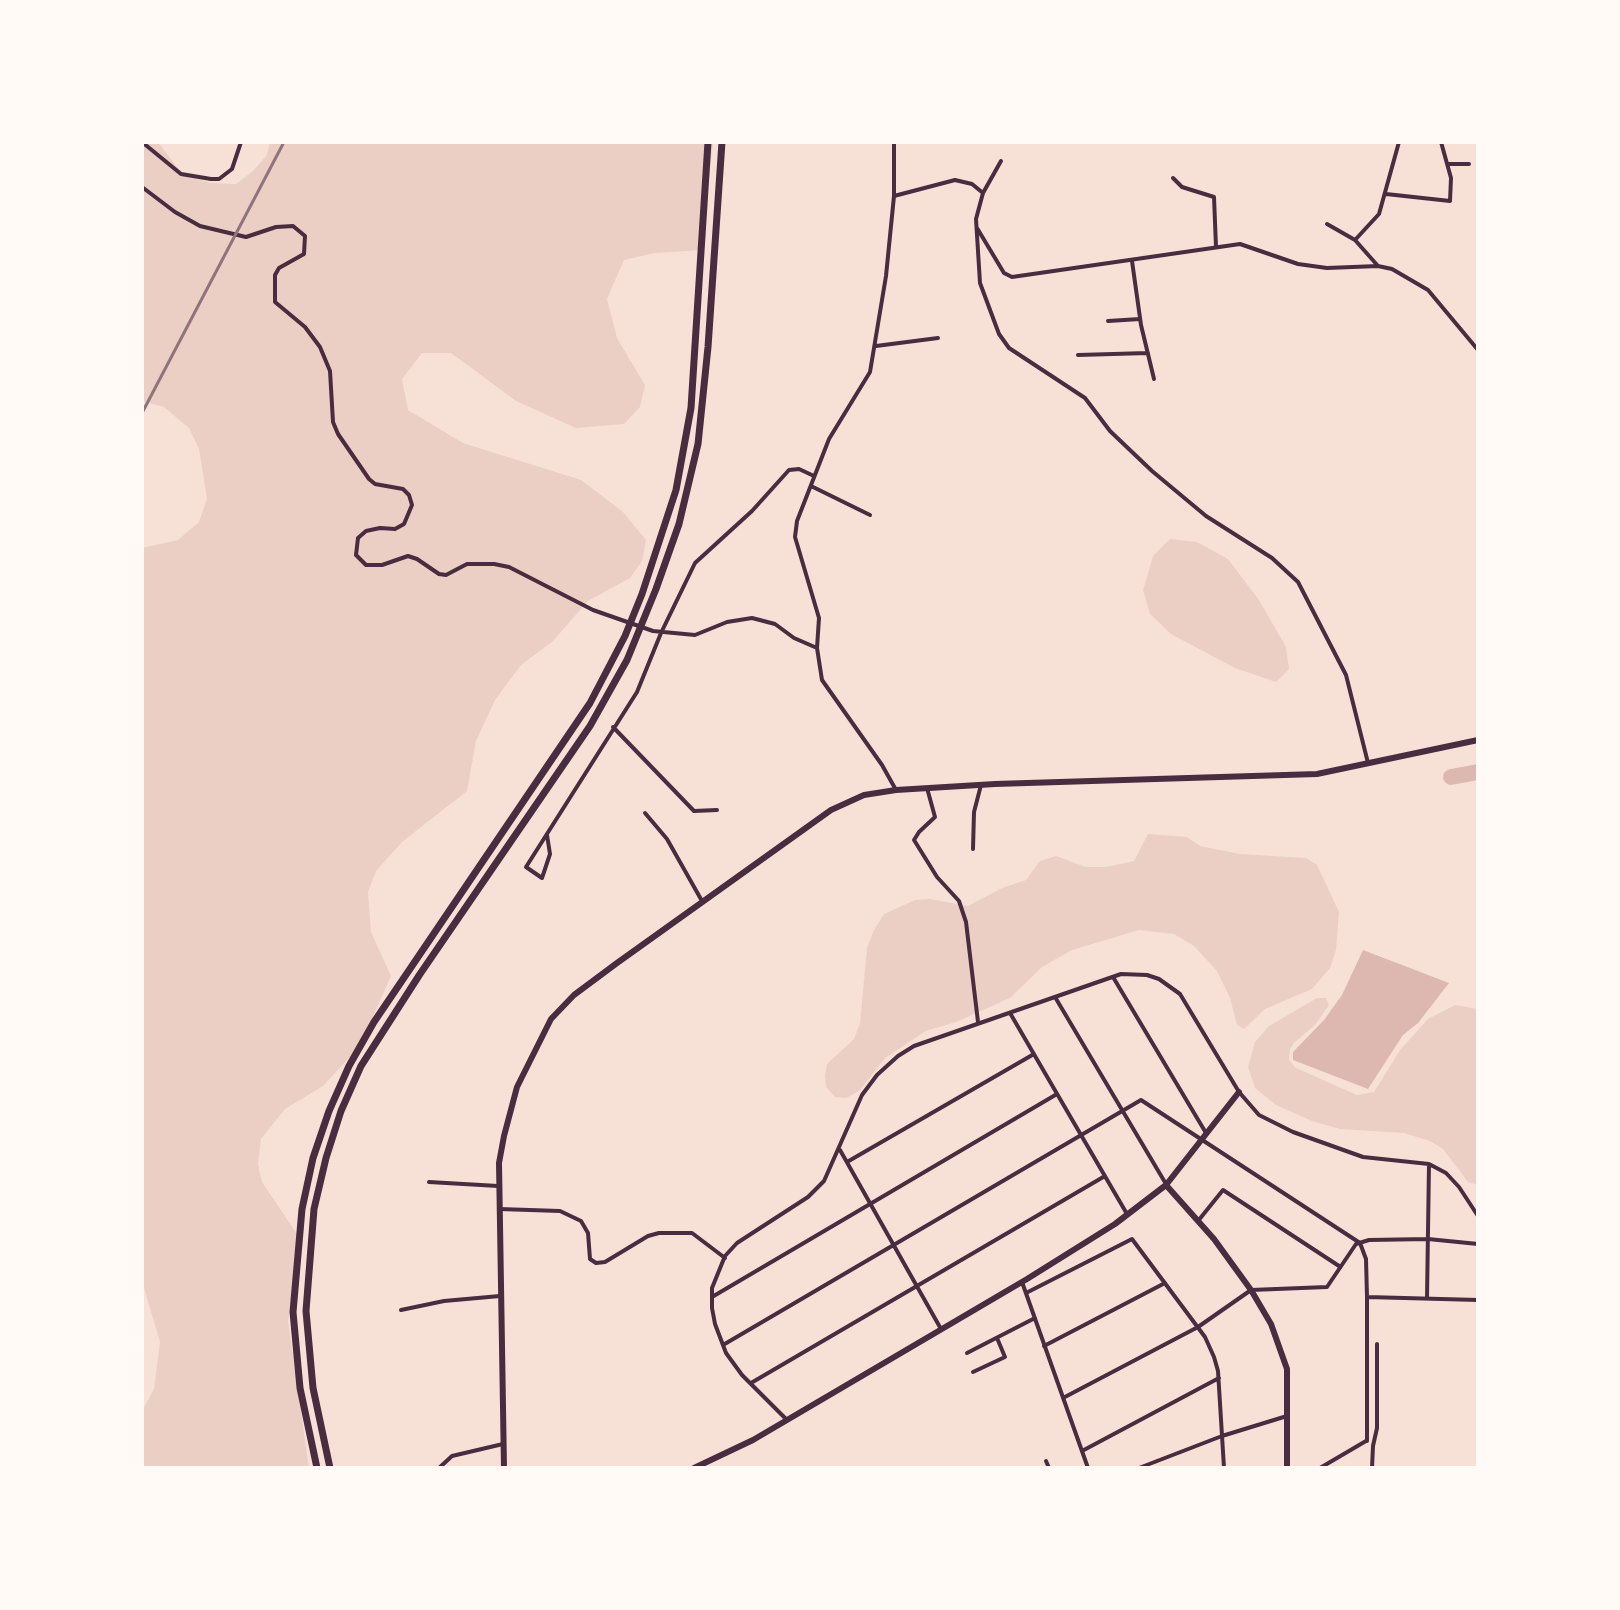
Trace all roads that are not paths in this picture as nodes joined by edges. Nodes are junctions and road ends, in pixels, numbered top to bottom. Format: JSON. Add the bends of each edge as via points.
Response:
{"nodes":[{"id":1,"x":142,"y":142,"type":"edge"},
{"id":2,"x":241,"y":142,"type":"edge"},
{"id":3,"x":708,"y":142,"type":"edge"},
{"id":4,"x":722,"y":142,"type":"edge"},
{"id":5,"x":894,"y":142,"type":"edge"},
{"id":6,"x":1399,"y":142,"type":"edge"},
{"id":7,"x":1441,"y":142,"type":"edge"},
{"id":8,"x":1001,"y":161,"type":"dead end"},
{"id":9,"x":1447,"y":164,"type":"junction"},
{"id":10,"x":1469,"y":164,"type":"dead end"},
{"id":11,"x":1173,"y":178,"type":"dead end"},
{"id":12,"x":142,"y":187,"type":"edge"},
{"id":13,"x":983,"y":193,"type":"junction"},
{"id":14,"x":1386,"y":194,"type":"junction"},
{"id":15,"x":894,"y":196,"type":"junction"},
{"id":16,"x":1327,"y":224,"type":"dead end"},
{"id":17,"x":976,"y":226,"type":"junction"},
{"id":18,"x":1355,"y":240,"type":"junction"},
{"id":19,"x":1216,"y":247,"type":"junction"},
{"id":20,"x":1132,"y":261,"type":"junction"},
{"id":21,"x":1378,"y":266,"type":"junction"},
{"id":22,"x":1140,"y":319,"type":"junction"},
{"id":23,"x":1108,"y":321,"type":"dead end"},
{"id":24,"x":938,"y":338,"type":"dead end"},
{"id":25,"x":876,"y":346,"type":"junction"},
{"id":26,"x":1478,"y":350,"type":"edge"},
{"id":27,"x":1148,"y":353,"type":"junction"},
{"id":28,"x":1078,"y":355,"type":"dead end"},
{"id":29,"x":1154,"y":379,"type":"dead end"},
{"id":30,"x":814,"y":476,"type":"junction"},
{"id":31,"x":811,"y":486,"type":"junction"},
{"id":32,"x":870,"y":515,"type":"dead end"},
{"id":33,"x":661,"y":633,"type":"junction"},
{"id":34,"x":817,"y":648,"type":"junction"},
{"id":35,"x":613,"y":727,"type":"junction"},
{"id":36,"x":1478,"y":740,"type":"edge"},
{"id":37,"x":1368,"y":763,"type":"junction"},
{"id":38,"x":981,"y":785,"type":"junction"},
{"id":39,"x":927,"y":788,"type":"junction"},
{"id":40,"x":896,"y":790,"type":"junction"},
{"id":41,"x":717,"y":810,"type":"dead end"},
{"id":42,"x":645,"y":813,"type":"dead end"},
{"id":43,"x":547,"y":835,"type":"junction"},
{"id":44,"x":973,"y":849,"type":"dead end"},
{"id":45,"x":703,"y":902,"type":"junction"},
{"id":46,"x":1113,"y":977,"type":"junction"},
{"id":47,"x":1055,"y":997,"type":"junction"},
{"id":48,"x":1010,"y":1013,"type":"junction"},
{"id":49,"x":978,"y":1024,"type":"junction"},
{"id":50,"x":1034,"y":1054,"type":"junction"},
{"id":51,"x":1239,"y":1092,"type":"junction"},
{"id":52,"x":1057,"y":1094,"type":"junction"},
{"id":53,"x":1122,"y":1110,"type":"junction"},
{"id":54,"x":1082,"y":1135,"type":"junction"},
{"id":55,"x":1205,"y":1137,"type":"junction"},
{"id":56,"x":840,"y":1150,"type":"junction"},
{"id":57,"x":847,"y":1162,"type":"junction"},
{"id":58,"x":1429,"y":1164,"type":"junction"},
{"id":59,"x":1105,"y":1176,"type":"junction"},
{"id":60,"x":429,"y":1182,"type":"dead end"},
{"id":61,"x":1166,"y":1185,"type":"junction"},
{"id":62,"x":499,"y":1186,"type":"junction"},
{"id":63,"x":870,"y":1204,"type":"junction"},
{"id":64,"x":499,"y":1209,"type":"junction"},
{"id":65,"x":1127,"y":1214,"type":"junction"},
{"id":66,"x":1478,"y":1216,"type":"edge"},
{"id":67,"x":1198,"y":1221,"type":"junction"},
{"id":68,"x":1428,"y":1239,"type":"junction"},
{"id":69,"x":1360,"y":1243,"type":"junction"},
{"id":70,"x":1478,"y":1244,"type":"edge"},
{"id":71,"x":894,"y":1245,"type":"junction"},
{"id":72,"x":725,"y":1258,"type":"junction"},
{"id":73,"x":1340,"y":1266,"type":"junction"},
{"id":74,"x":1022,"y":1282,"type":"junction"},
{"id":75,"x":1165,"y":1283,"type":"junction"},
{"id":76,"x":917,"y":1286,"type":"junction"},
{"id":77,"x":1251,"y":1290,"type":"junction"},
{"id":78,"x":1026,"y":1293,"type":"junction"},
{"id":79,"x":500,"y":1296,"type":"junction"},
{"id":80,"x":712,"y":1297,"type":"junction"},
{"id":81,"x":1367,"y":1297,"type":"junction"},
{"id":82,"x":1427,"y":1298,"type":"junction"},
{"id":83,"x":1478,"y":1300,"type":"edge"},
{"id":84,"x":401,"y":1310,"type":"dead end"},
{"id":85,"x":1035,"y":1318,"type":"junction"},
{"id":86,"x":1198,"y":1327,"type":"junction"},
{"id":87,"x":942,"y":1329,"type":"junction"},
{"id":88,"x":997,"y":1338,"type":"junction"},
{"id":89,"x":1377,"y":1344,"type":"dead end"},
{"id":90,"x":723,"y":1345,"type":"junction"},
{"id":91,"x":1044,"y":1346,"type":"junction"},
{"id":92,"x":967,"y":1353,"type":"dead end"},
{"id":93,"x":973,"y":1372,"type":"dead end"},
{"id":94,"x":1219,"y":1378,"type":"junction"},
{"id":95,"x":751,"y":1383,"type":"junction"},
{"id":96,"x":1063,"y":1398,"type":"junction"},
{"id":97,"x":1287,"y":1416,"type":"junction"},
{"id":98,"x":786,"y":1419,"type":"junction"},
{"id":99,"x":1222,"y":1436,"type":"junction"},
{"id":100,"x":1367,"y":1441,"type":"junction"},
{"id":101,"x":1374,"y":1441,"type":"junction"},
{"id":102,"x":503,"y":1444,"type":"junction"},
{"id":103,"x":1082,"y":1451,"type":"junction"},
{"id":104,"x":1046,"y":1461,"type":"dead end"},
{"id":105,"x":317,"y":1468,"type":"edge"},
{"id":106,"x":330,"y":1468,"type":"edge"},
{"id":107,"x":439,"y":1468,"type":"edge"},
{"id":108,"x":504,"y":1468,"type":"edge"},
{"id":109,"x":694,"y":1468,"type":"edge"},
{"id":110,"x":1049,"y":1468,"type":"edge"},
{"id":111,"x":1088,"y":1468,"type":"edge"},
{"id":112,"x":1139,"y":1468,"type":"edge"},
{"id":113,"x":1224,"y":1468,"type":"edge"},
{"id":114,"x":1287,"y":1468,"type":"edge"},
{"id":115,"x":1320,"y":1468,"type":"edge"},
{"id":116,"x":1372,"y":1468,"type":"edge"}],
"edges":[{"from":1,"to":2,"type":"street","via":[[181,174],[219,179],[232,169]]},
{"from":3,"to":105,"type":"highway","via":[[689,419],[672,503],[635,611],[576,725],[374,1022],[349,1066],[313,1158],[302,1209],[293,1312],[300,1388]]},
{"from":4,"to":106,"type":"highway","via":[[698,444],[679,524],[647,614],[590,726],[361,1066],[326,1158],[314,1209],[307,1280],[309,1361]]},
{"from":5,"to":15,"type":"street"},
{"from":6,"to":14,"type":"street"},
{"from":7,"to":9,"type":"street"},
{"from":8,"to":13,"type":"street"},
{"from":9,"to":10,"type":"street"},
{"from":9,"to":14,"type":"street","via":[[1450,201]]},
{"from":11,"to":19,"type":"street","via":[[1182,187],[1214,197]]},
{"from":12,"to":33,"type":"street","via":[[200,226],[240,237],[284,225],[305,236],[304,254],[275,275],[275,302],[320,347],[330,371],[333,422],[345,446],[369,479],[403,489],[412,505],[404,524],[366,531],[358,538],[356,555],[366,565],[408,556],[439,574],[477,562],[509,567],[593,610]]},
{"from":13,"to":15,"type":"street","via":[[955,180]]},
{"from":13,"to":17,"type":"street"},
{"from":14,"to":18,"type":"street","via":[[1376,220]]},
{"from":15,"to":25,"type":"street"},
{"from":16,"to":18,"type":"street"},
{"from":17,"to":20,"type":"street","via":[[1004,273],[1012,277]]},
{"from":17,"to":37,"type":"street","via":[[980,283],[1009,348],[1085,398],[1152,471],[1298,582],[1346,675]]},
{"from":18,"to":21,"type":"street"},
{"from":19,"to":20,"type":"street"},
{"from":19,"to":21,"type":"street","via":[[1250,246],[1298,264],[1327,268]]},
{"from":20,"to":22,"type":"street"},
{"from":21,"to":26,"type":"street","via":[[1428,290]]},
{"from":22,"to":23,"type":"street"},
{"from":22,"to":27,"type":"street"},
{"from":24,"to":25,"type":"street"},
{"from":25,"to":30,"type":"street","via":[[867,380],[833,431]]},
{"from":27,"to":28,"type":"street"},
{"from":27,"to":29,"type":"street"},
{"from":30,"to":31,"type":"street"},
{"from":30,"to":33,"type":"street","via":[[789,470],[695,563]]},
{"from":31,"to":32,"type":"street"},
{"from":31,"to":34,"type":"street","via":[[795,537],[819,618]]},
{"from":33,"to":34,"type":"street","via":[[695,635],[752,618],[775,624]]},
{"from":33,"to":35,"type":"street","via":[[641,685]]},
{"from":34,"to":40,"type":"street","via":[[824,686]]},
{"from":35,"to":41,"type":"street","via":[[694,811]]},
{"from":35,"to":43,"type":"street"},
{"from":36,"to":37,"type":"street"},
{"from":37,"to":38,"type":"street","via":[[1317,774]]},
{"from":38,"to":39,"type":"street"},
{"from":38,"to":44,"type":"street"},
{"from":39,"to":40,"type":"street"},
{"from":39,"to":49,"type":"street","via":[[935,817],[914,840],[959,901]]},
{"from":40,"to":45,"type":"street","via":[[864,795],[831,810]]},
{"from":42,"to":45,"type":"street","via":[[667,839]]},
{"from":43,"to":43,"type":"street","via":[[526,867],[542,878],[550,854]]},
{"from":45,"to":62,"type":"street","via":[[574,995],[551,1019],[511,1107]]},
{"from":46,"to":47,"type":"street"},
{"from":46,"to":51,"type":"street","via":[[1147,975],[1170,984]]},
{"from":46,"to":55,"type":"street"},
{"from":47,"to":48,"type":"street"},
{"from":47,"to":53,"type":"street"},
{"from":48,"to":49,"type":"street"},
{"from":48,"to":50,"type":"street"},
{"from":49,"to":56,"type":"street","via":[[914,1046],[887,1065],[855,1107]]},
{"from":50,"to":52,"type":"street"},
{"from":50,"to":57,"type":"street"},
{"from":51,"to":55,"type":"street"},
{"from":51,"to":58,"type":"street","via":[[1269,1121],[1331,1147],[1377,1160]]},
{"from":52,"to":54,"type":"street"},
{"from":52,"to":63,"type":"street"},
{"from":53,"to":54,"type":"street"},
{"from":53,"to":55,"type":"street","via":[[1141,1100]]},
{"from":53,"to":61,"type":"street"},
{"from":54,"to":59,"type":"street"},
{"from":54,"to":71,"type":"street"},
{"from":55,"to":61,"type":"street"},
{"from":55,"to":69,"type":"street"},
{"from":56,"to":57,"type":"street"},
{"from":56,"to":72,"type":"street","via":[[824,1181],[808,1197],[737,1243]]},
{"from":57,"to":63,"type":"street"},
{"from":58,"to":66,"type":"street","via":[[1446,1173]]},
{"from":58,"to":68,"type":"street"},
{"from":59,"to":65,"type":"street"},
{"from":59,"to":76,"type":"street"},
{"from":60,"to":62,"type":"street"},
{"from":61,"to":65,"type":"street"},
{"from":61,"to":67,"type":"street"},
{"from":62,"to":64,"type":"street"},
{"from":63,"to":71,"type":"street"},
{"from":63,"to":80,"type":"street"},
{"from":64,"to":72,"type":"street","via":[[560,1211],[581,1221],[588,1233],[590,1259],[596,1263],[659,1233],[692,1233]]},
{"from":64,"to":79,"type":"street"},
{"from":65,"to":74,"type":"street"},
{"from":67,"to":73,"type":"street","via":[[1223,1190]]},
{"from":67,"to":77,"type":"street"},
{"from":68,"to":69,"type":"street"},
{"from":68,"to":70,"type":"street"},
{"from":68,"to":82,"type":"street"},
{"from":69,"to":73,"type":"street"},
{"from":69,"to":81,"type":"street"},
{"from":71,"to":76,"type":"street"},
{"from":71,"to":90,"type":"street"},
{"from":72,"to":80,"type":"street"},
{"from":73,"to":77,"type":"street","via":[[1327,1287]]},
{"from":74,"to":78,"type":"street"},
{"from":74,"to":87,"type":"street"},
{"from":75,"to":78,"type":"street","via":[[1132,1239]]},
{"from":75,"to":86,"type":"street"},
{"from":75,"to":91,"type":"street"},
{"from":76,"to":87,"type":"street"},
{"from":76,"to":95,"type":"street"},
{"from":77,"to":86,"type":"street"},
{"from":77,"to":97,"type":"street","via":[[1284,1356]]},
{"from":78,"to":85,"type":"street"},
{"from":79,"to":84,"type":"street"},
{"from":79,"to":102,"type":"street"},
{"from":80,"to":90,"type":"street"},
{"from":81,"to":82,"type":"street"},
{"from":81,"to":100,"type":"street"},
{"from":82,"to":83,"type":"street"},
{"from":85,"to":88,"type":"street"},
{"from":85,"to":91,"type":"street"},
{"from":86,"to":94,"type":"street"},
{"from":86,"to":96,"type":"street"},
{"from":87,"to":98,"type":"street"},
{"from":88,"to":92,"type":"street"},
{"from":88,"to":93,"type":"street","via":[[1005,1357]]},
{"from":89,"to":101,"type":"street"},
{"from":90,"to":95,"type":"street"},
{"from":91,"to":96,"type":"street"},
{"from":94,"to":99,"type":"street"},
{"from":94,"to":103,"type":"street"},
{"from":95,"to":98,"type":"street"},
{"from":96,"to":103,"type":"street"},
{"from":97,"to":99,"type":"street"},
{"from":97,"to":114,"type":"street"},
{"from":98,"to":109,"type":"street"},
{"from":99,"to":112,"type":"street"},
{"from":99,"to":113,"type":"street"},
{"from":100,"to":101,"type":"street"},
{"from":100,"to":115,"type":"street"},
{"from":101,"to":116,"type":"street"},
{"from":102,"to":107,"type":"street","via":[[452,1456]]},
{"from":102,"to":108,"type":"street"},
{"from":103,"to":111,"type":"street"},
{"from":104,"to":110,"type":"street"}]}
